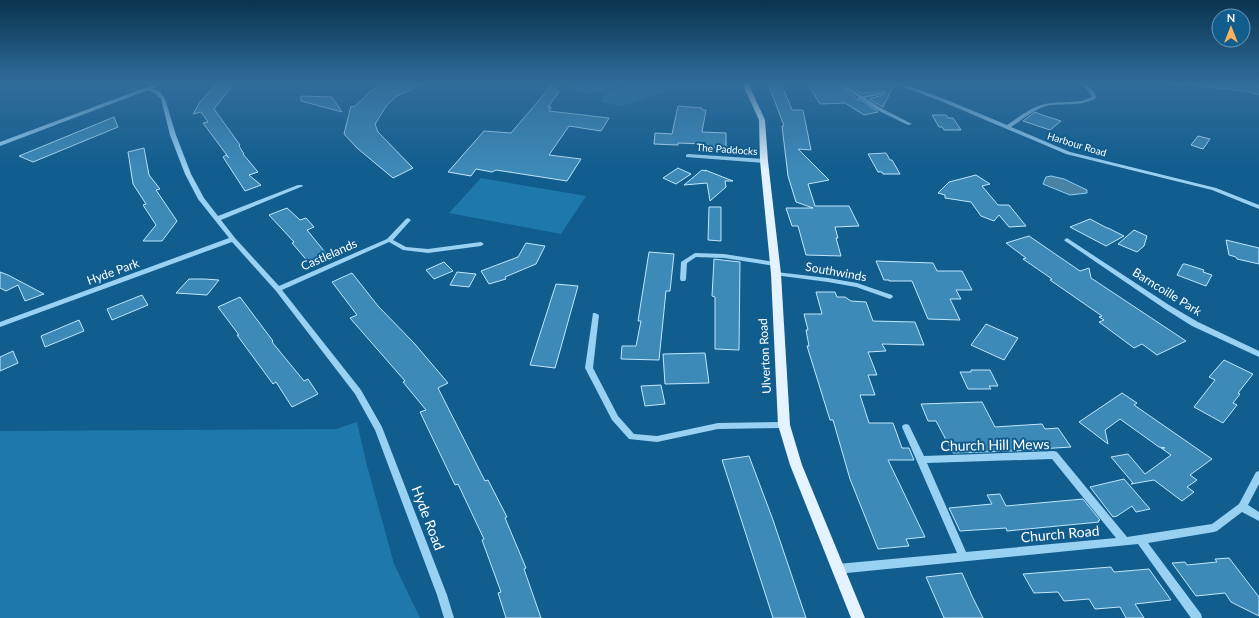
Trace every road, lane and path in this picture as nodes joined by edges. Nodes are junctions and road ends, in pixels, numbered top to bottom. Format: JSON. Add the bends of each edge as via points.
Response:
{"nodes":[{"id":1,"x":88,"y":112,"type":"edge"},
{"id":2,"x":167,"y":112,"type":"edge"},
{"id":3,"x":758,"y":112,"type":"edge"},
{"id":4,"x":884,"y":112,"type":"edge"},
{"id":5,"x":971,"y":112,"type":"edge"},
{"id":6,"x":1030,"y":112,"type":"edge"},
{"id":7,"x":910,"y":124,"type":"dead end"},
{"id":8,"x":1008,"y":127,"type":"junction"},
{"id":9,"x":0,"y":144,"type":"edge"},
{"id":10,"x":688,"y":156,"type":"dead end"},
{"id":11,"x":764,"y":161,"type":"junction"},
{"id":12,"x":300,"y":186,"type":"dead end"},
{"id":13,"x":1259,"y":207,"type":"edge"},
{"id":14,"x":217,"y":219,"type":"junction"},
{"id":15,"x":408,"y":220,"type":"dead end"},
{"id":16,"x":233,"y":239,"type":"junction"},
{"id":17,"x":389,"y":240,"type":"junction"},
{"id":18,"x":1067,"y":240,"type":"dead end"},
{"id":19,"x":481,"y":244,"type":"dead end"},
{"id":20,"x":776,"y":269,"type":"junction"},
{"id":21,"x":683,"y":278,"type":"dead end"},
{"id":22,"x":278,"y":289,"type":"junction"},
{"id":23,"x":890,"y":297,"type":"dead end"},
{"id":24,"x":596,"y":315,"type":"dead end"},
{"id":25,"x":0,"y":325,"type":"edge"},
{"id":26,"x":1259,"y":354,"type":"edge"},
{"id":27,"x":784,"y":425,"type":"junction"},
{"id":28,"x":906,"y":427,"type":"dead end"},
{"id":29,"x":921,"y":460,"type":"junction"},
{"id":30,"x":1259,"y":475,"type":"edge"},
{"id":31,"x":1242,"y":507,"type":"junction"},
{"id":32,"x":1259,"y":517,"type":"edge"},
{"id":33,"x":1140,"y":540,"type":"junction"},
{"id":34,"x":1125,"y":542,"type":"junction"},
{"id":35,"x":963,"y":557,"type":"junction"},
{"id":36,"x":837,"y":569,"type":"junction"},
{"id":37,"x":449,"y":618,"type":"edge"},
{"id":38,"x":858,"y":618,"type":"edge"},
{"id":39,"x":1197,"y":618,"type":"edge"}],
"edges":[{"from":1,"to":9,"type":"street"},
{"from":2,"to":14,"type":"street","via":[[188,174],[201,199]]},
{"from":3,"to":11,"type":"main road","name":"Ulverton Road","via":[[762,120]]},
{"from":4,"to":7,"type":"street"},
{"from":5,"to":8,"type":"street","name":"Harbour Road"},
{"from":6,"to":8,"type":"street"},
{"from":8,"to":13,"type":"street","name":"Harbour Road","via":[[1068,153],[1214,189]]},
{"from":10,"to":11,"type":"street","name":"The Paddocks"},
{"from":11,"to":20,"type":"main road","name":"Ulverton Road"},
{"from":12,"to":14,"type":"street"},
{"from":14,"to":16,"type":"street"},
{"from":15,"to":17,"type":"street","name":"Castlelands"},
{"from":16,"to":22,"type":"street"},
{"from":16,"to":25,"type":"street","name":"Hyde Park"},
{"from":17,"to":19,"type":"street","via":[[405,249],[428,251]]},
{"from":17,"to":22,"type":"street","name":"Castlelands"},
{"from":18,"to":26,"type":"street","name":"Barncoille Park","via":[[1196,324]]},
{"from":20,"to":21,"type":"street","name":"Southwinds","via":[[724,256],[695,255],[684,262]]},
{"from":20,"to":23,"type":"street","name":"Southwinds","via":[[857,285]]},
{"from":20,"to":27,"type":"main road","name":"Ulverton Road"},
{"from":22,"to":37,"type":"street","name":"Hyde Road","via":[[358,392],[379,429]]},
{"from":24,"to":27,"type":"street","via":[[589,368],[614,418],[632,437],[657,439],[718,426]]},
{"from":27,"to":36,"type":"main road","name":"Ulverton Road","via":[[796,465]]},
{"from":28,"to":29,"type":"street"},
{"from":29,"to":34,"type":"street","name":"Church Hill Mews","via":[[1054,455]]},
{"from":29,"to":35,"type":"street"},
{"from":30,"to":31,"type":"street","name":"Church Road"},
{"from":31,"to":32,"type":"street"},
{"from":31,"to":33,"type":"street","name":"Church Road","via":[[1214,528]]},
{"from":33,"to":34,"type":"street","name":"Church Road"},
{"from":33,"to":39,"type":"street"},
{"from":34,"to":35,"type":"street","name":"Church Road"},
{"from":35,"to":36,"type":"street","name":"Church Road"},
{"from":36,"to":38,"type":"main road","name":"Ulverton Road"}]}
